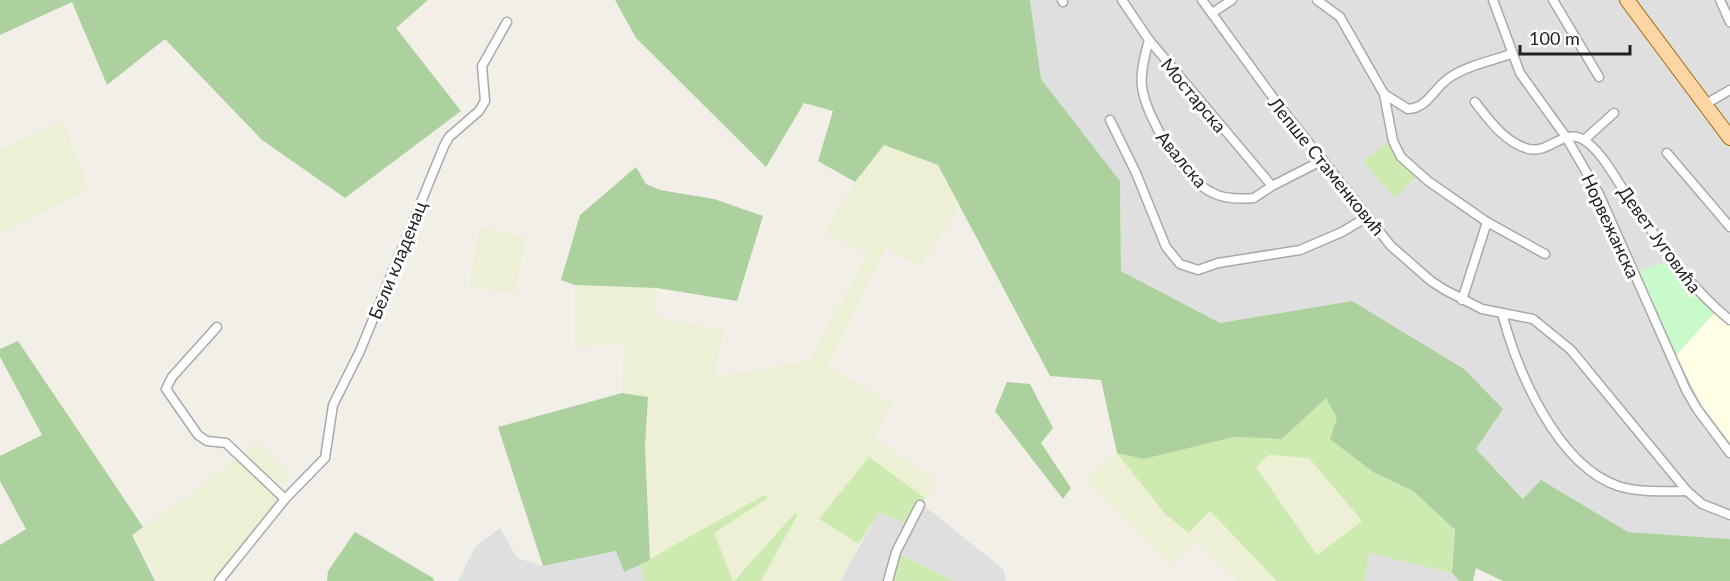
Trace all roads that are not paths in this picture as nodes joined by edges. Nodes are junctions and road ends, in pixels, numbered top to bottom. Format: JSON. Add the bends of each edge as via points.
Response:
{"nodes":[{"id":1,"x":1122,"y":0,"type":"edge"},
{"id":2,"x":1203,"y":0,"type":"edge"},
{"id":3,"x":1232,"y":0,"type":"edge"},
{"id":4,"x":1317,"y":0,"type":"edge"},
{"id":5,"x":1493,"y":0,"type":"edge"},
{"id":6,"x":1553,"y":0,"type":"edge"},
{"id":7,"x":1627,"y":0,"type":"edge"},
{"id":8,"x":1720,"y":0,"type":"edge"},
{"id":9,"x":1212,"y":13,"type":"junction"},
{"id":10,"x":507,"y":22,"type":"dead end"},
{"id":11,"x":1730,"y":22,"type":"edge"},
{"id":12,"x":1149,"y":40,"type":"junction"},
{"id":13,"x":1511,"y":54,"type":"junction"},
{"id":14,"x":1599,"y":77,"type":"dead end"},
{"id":15,"x":1730,"y":90,"type":"edge"},
{"id":16,"x":1384,"y":94,"type":"junction"},
{"id":17,"x":1475,"y":102,"type":"dead end"},
{"id":18,"x":1704,"y":105,"type":"junction"},
{"id":19,"x":1614,"y":113,"type":"dead end"},
{"id":20,"x":1110,"y":120,"type":"dead end"},
{"id":21,"x":1566,"y":137,"type":"junction"},
{"id":22,"x":1730,"y":138,"type":"edge"},
{"id":23,"x":1584,"y":140,"type":"junction"},
{"id":24,"x":1667,"y":153,"type":"dead end"},
{"id":25,"x":1323,"y":160,"type":"junction"},
{"id":26,"x":1272,"y":186,"type":"junction"},
{"id":27,"x":1367,"y":218,"type":"junction"},
{"id":28,"x":1487,"y":222,"type":"junction"},
{"id":29,"x":1730,"y":227,"type":"edge"},
{"id":30,"x":1545,"y":254,"type":"dead end"},
{"id":31,"x":1462,"y":300,"type":"junction"},
{"id":32,"x":1502,"y":313,"type":"junction"},
{"id":33,"x":1730,"y":320,"type":"edge"},
{"id":34,"x":217,"y":327,"type":"dead end"},
{"id":35,"x":1730,"y":453,"type":"edge"},
{"id":36,"x":1687,"y":491,"type":"junction"},
{"id":37,"x":285,"y":499,"type":"junction"},
{"id":38,"x":920,"y":505,"type":"dead end"},
{"id":39,"x":1730,"y":515,"type":"edge"},
{"id":40,"x":219,"y":581,"type":"edge"},
{"id":41,"x":888,"y":581,"type":"edge"}],
"edges":[{"from":1,"to":12,"type":"street","name":"Мостарска"},
{"from":2,"to":9,"type":"street","name":"Лепше Стаменковић"},
{"from":3,"to":9,"type":"street"},
{"from":4,"to":16,"type":"street","via":[[1340,17]]},
{"from":5,"to":13,"type":"street","name":"Норвежанска"},
{"from":6,"to":14,"type":"street"},
{"from":7,"to":18,"type":"main road"},
{"from":8,"to":11,"type":"street"},
{"from":9,"to":25,"type":"street","name":"Лепше Стаменковић","via":[[1276,103]]},
{"from":10,"to":37,"type":"street","name":"Бели кладенац","via":[[482,66],[485,101],[444,146],[360,351],[336,399],[325,458]]},
{"from":12,"to":26,"type":"street","name":"Мостарска"},
{"from":12,"to":26,"type":"street","name":"Авалска","via":[[1142,87],[1158,132],[1182,163],[1216,195],[1254,198]]},
{"from":13,"to":16,"type":"street","via":[[1455,74],[1432,97],[1411,110]]},
{"from":13,"to":21,"type":"street","name":"Норвежанска","via":[[1529,88]]},
{"from":15,"to":18,"type":"street"},
{"from":16,"to":28,"type":"street","via":[[1393,141],[1401,157]]},
{"from":17,"to":21,"type":"street","via":[[1494,126],[1519,145],[1542,150]]},
{"from":18,"to":22,"type":"main road"},
{"from":19,"to":23,"type":"street"},
{"from":20,"to":27,"type":"street","via":[[1166,247],[1188,268],[1198,270],[1218,263],[1300,250]]},
{"from":21,"to":23,"type":"street"},
{"from":21,"to":35,"type":"street","name":"Норвежанска","via":[[1599,194],[1686,390]]},
{"from":23,"to":33,"type":"street","name":"Девет Југовића","via":[[1605,163],[1685,277]]},
{"from":24,"to":29,"type":"street"},
{"from":25,"to":26,"type":"street","name":"Авалска"},
{"from":25,"to":27,"type":"street","name":"Лепше Стаменковић"},
{"from":27,"to":31,"type":"street","name":"Лепше Стаменковић","via":[[1413,266]]},
{"from":28,"to":30,"type":"street"},
{"from":28,"to":31,"type":"street"},
{"from":31,"to":32,"type":"street","name":"Лепше Стаменковић"},
{"from":32,"to":36,"type":"street","name":"Лепше Стаменковић","via":[[1533,319],[1558,338]]},
{"from":32,"to":36,"type":"street","via":[[1537,403],[1570,452],[1616,485],[1648,491]]},
{"from":34,"to":37,"type":"street","via":[[166,389],[203,440],[226,443]]},
{"from":36,"to":39,"type":"street","name":"Лепше Стаменковић","via":[[1702,504]]},
{"from":37,"to":40,"type":"street","name":"Бели кладенац"},
{"from":38,"to":41,"type":"street","via":[[896,552]]}]}
